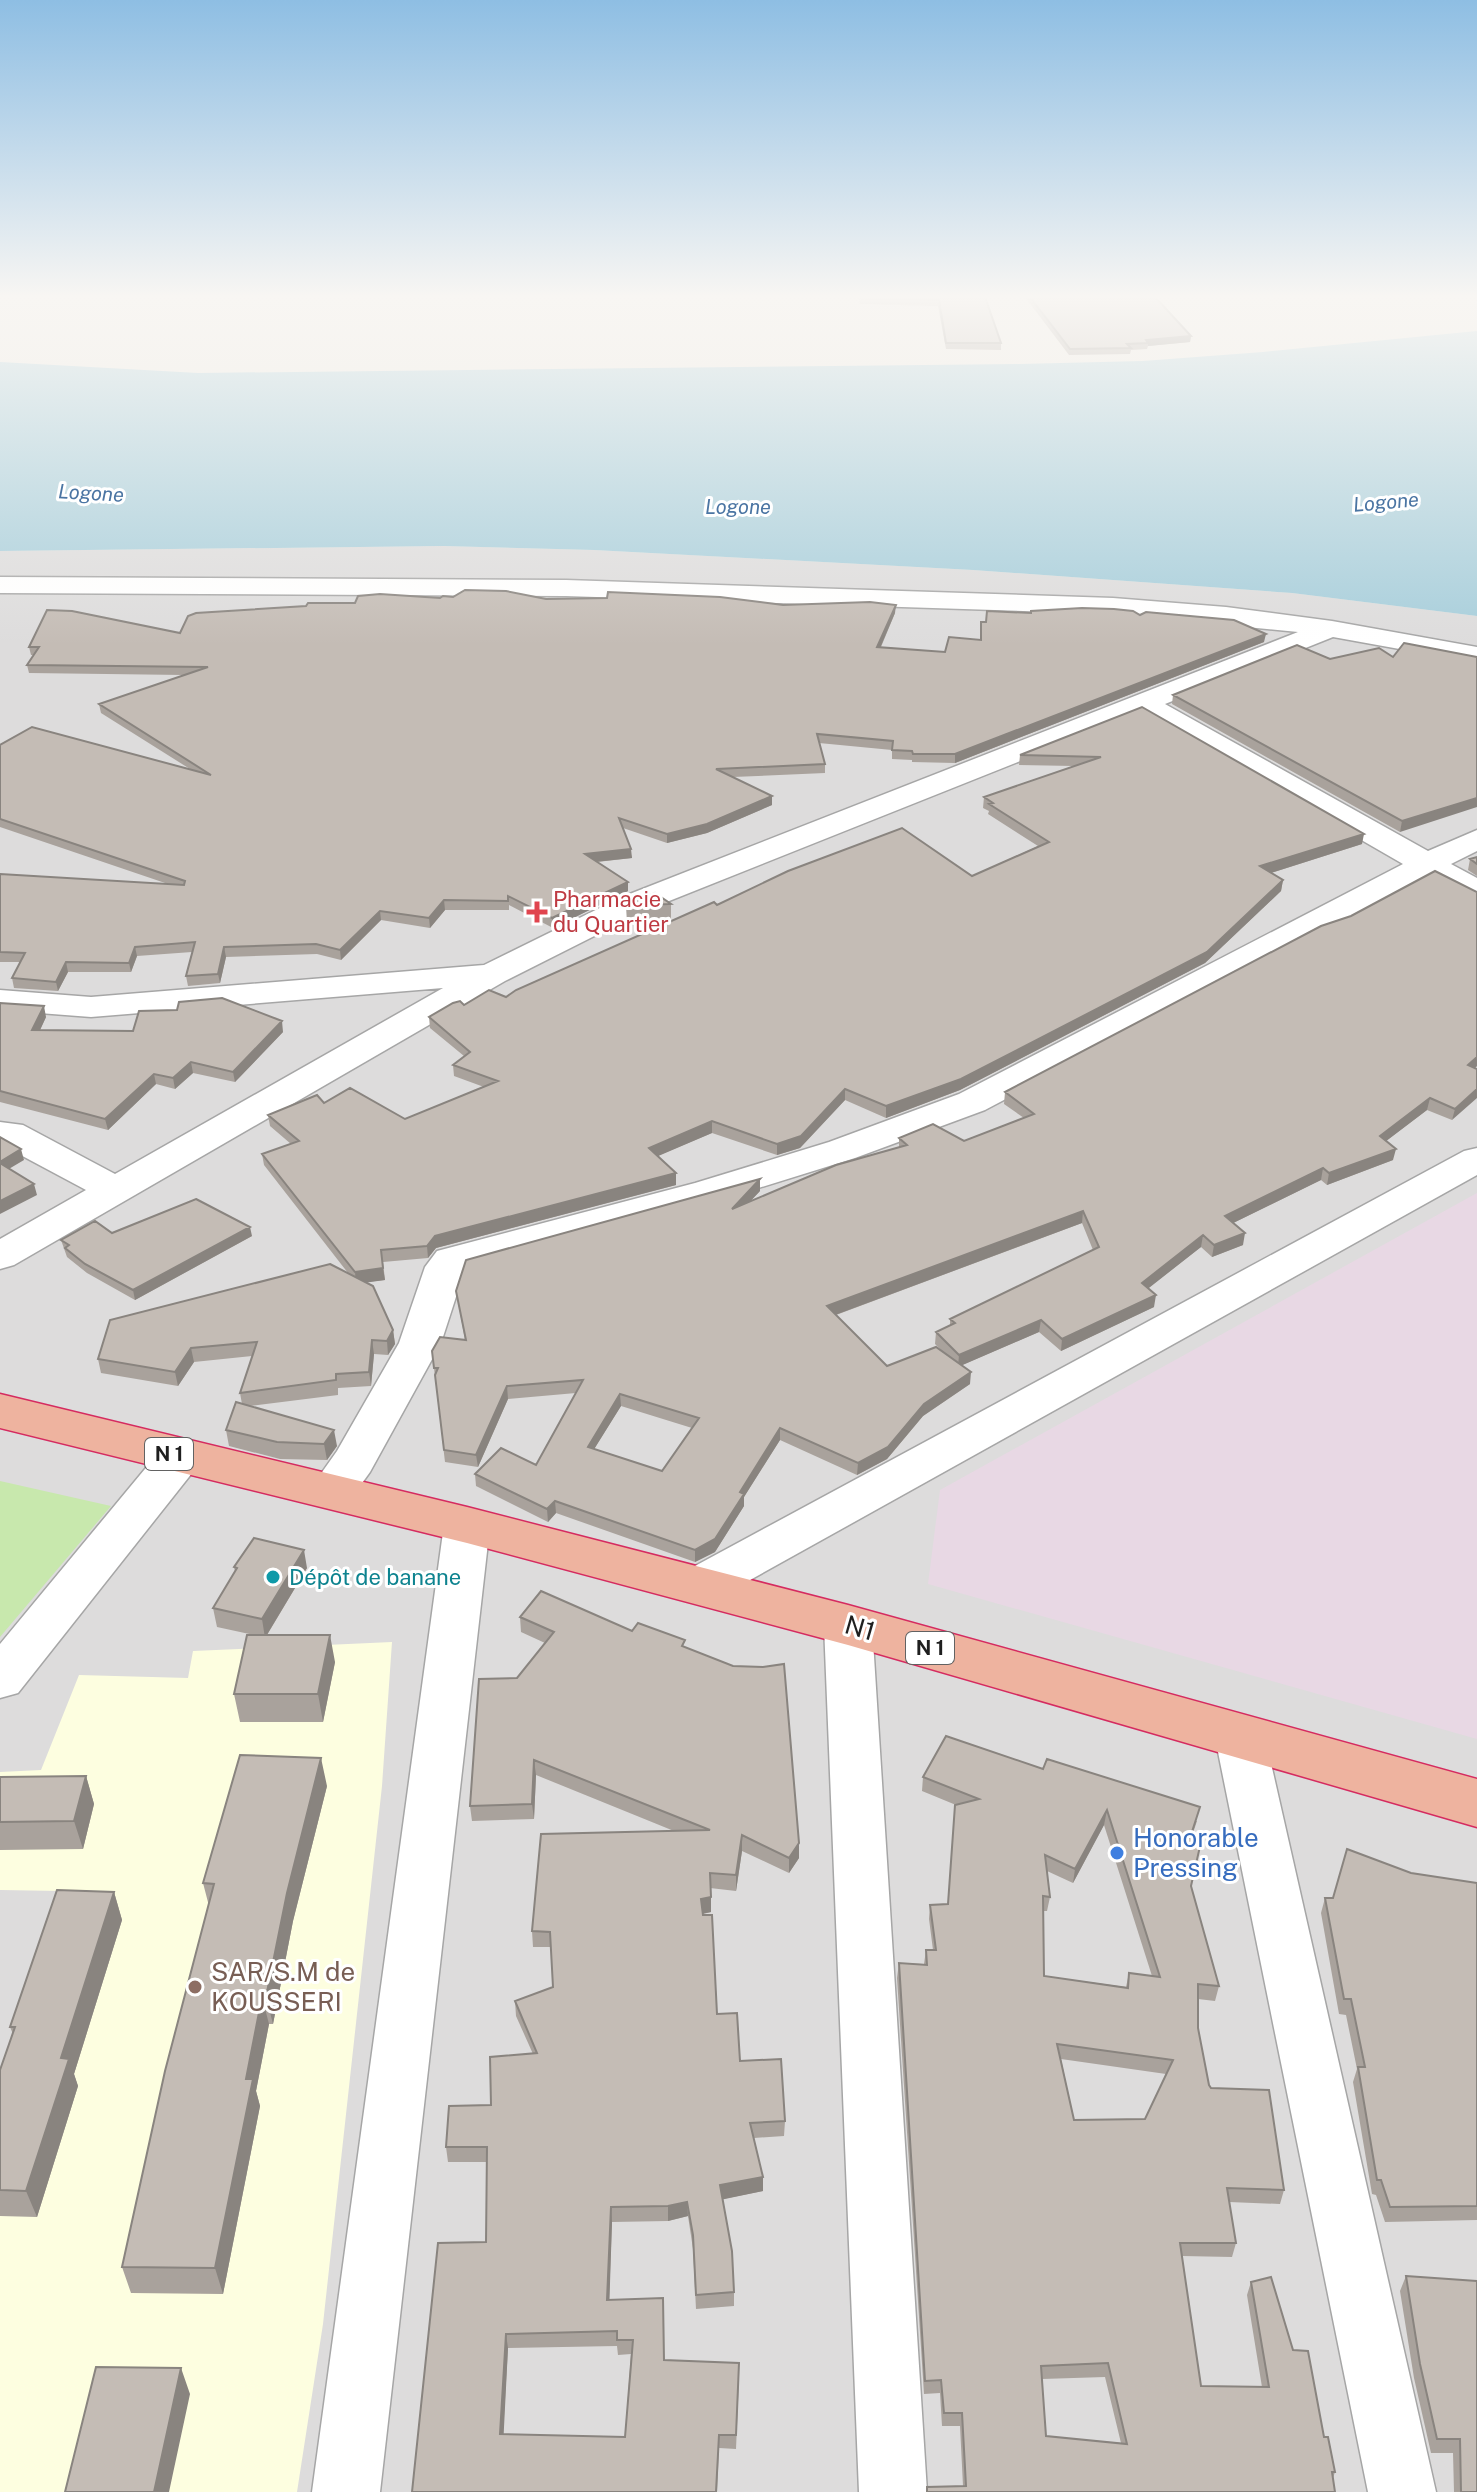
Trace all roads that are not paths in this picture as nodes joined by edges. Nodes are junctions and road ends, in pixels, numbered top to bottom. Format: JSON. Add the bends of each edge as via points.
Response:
{"nodes":[{"id":1,"x":0,"y":585,"type":"edge"},
{"id":2,"x":1332,"y":629,"type":"junction"},
{"id":3,"x":1477,"y":655,"type":"edge"},
{"id":4,"x":1142,"y":702,"type":"junction"},
{"id":5,"x":1477,"y":839,"type":"edge"},
{"id":6,"x":1424,"y":864,"type":"junction"},
{"id":7,"x":1477,"y":891,"type":"edge"},
{"id":8,"x":493,"y":974,"type":"junction"},
{"id":9,"x":0,"y":1000,"type":"edge"},
{"id":10,"x":0,"y":1133,"type":"edge"},
{"id":11,"x":1477,"y":1159,"type":"edge"},
{"id":12,"x":113,"y":1189,"type":"junction"},
{"id":13,"x":0,"y":1256,"type":"edge"},
{"id":14,"x":0,"y":1411,"type":"edge"},
{"id":15,"x":180,"y":1457,"type":"junction"},
{"id":16,"x":350,"y":1497,"type":"junction"},
{"id":17,"x":467,"y":1525,"type":"junction"},
{"id":18,"x":699,"y":1586,"type":"junction"},
{"id":19,"x":848,"y":1625,"type":"junction"},
{"id":20,"x":0,"y":1679,"type":"edge"},
{"id":21,"x":1240,"y":1737,"type":"junction"},
{"id":22,"x":1477,"y":1803,"type":"edge"},
{"id":23,"x":346,"y":2492,"type":"edge"},
{"id":24,"x":893,"y":2492,"type":"edge"},
{"id":25,"x":1402,"y":2492,"type":"edge"}],
"edges":[{"from":1,"to":2,"type":"street","via":[[566,588],[1113,606]]},
{"from":2,"to":3,"type":"street"},
{"from":2,"to":4,"type":"street"},
{"from":4,"to":6,"type":"street"},
{"from":4,"to":8,"type":"street","via":[[633,904]]},
{"from":5,"to":6,"type":"street"},
{"from":6,"to":7,"type":"street"},
{"from":6,"to":16,"type":"street","via":[[972,1102],[709,1191],[451,1260],[420,1343],[354,1461]]},
{"from":8,"to":9,"type":"street","via":[[91,1007]]},
{"from":8,"to":12,"type":"street"},
{"from":10,"to":12,"type":"street","via":[[10,1133]]},
{"from":11,"to":18,"type":"street"},
{"from":12,"to":13,"type":"street"},
{"from":14,"to":15,"type":"highway","number":"N 1"},
{"from":15,"to":16,"type":"highway","number":"N 1"},
{"from":15,"to":20,"type":"street"},
{"from":16,"to":17,"type":"highway","name":"N1","number":"N 1"},
{"from":17,"to":18,"type":"highway","name":"N1","number":"N 1"},
{"from":17,"to":23,"type":"street"},
{"from":18,"to":19,"type":"highway","name":"N1","number":"N 1"},
{"from":19,"to":21,"type":"highway","name":"N1","number":"N 1"},
{"from":19,"to":24,"type":"street"},
{"from":21,"to":22,"type":"highway","name":"N1","number":"N 1"},
{"from":21,"to":25,"type":"street"}]}
